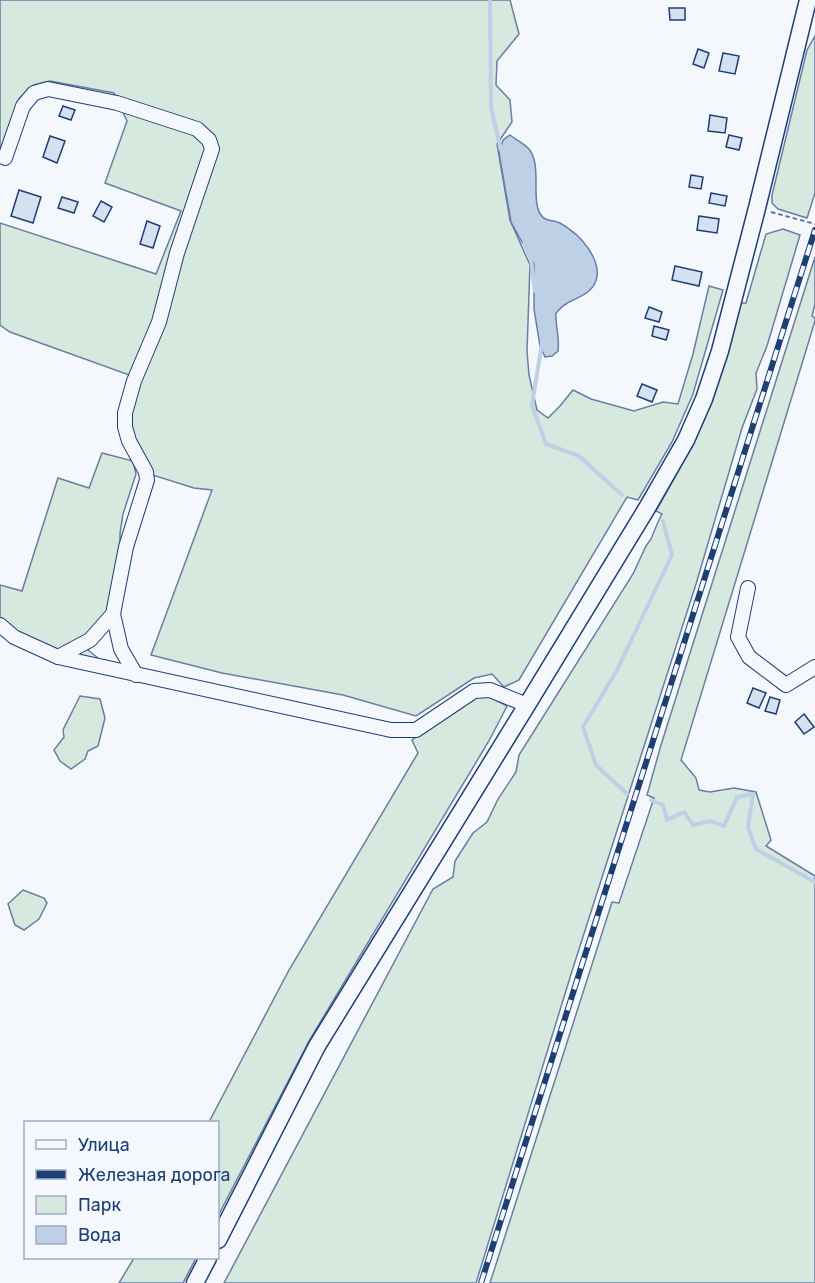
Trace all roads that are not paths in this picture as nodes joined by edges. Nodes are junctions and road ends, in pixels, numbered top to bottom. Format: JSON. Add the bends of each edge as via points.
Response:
{"nodes":[{"id":1,"x":801,"y":0,"type":"edge"},
{"id":2,"x":808,"y":0,"type":"edge"},
{"id":3,"x":801,"y":29,"type":"junction"},
{"id":4,"x":5,"y":158,"type":"dead end"},
{"id":5,"x":747,"y":588,"type":"dead end"},
{"id":6,"x":113,"y":614,"type":"junction"},
{"id":7,"x":0,"y":625,"type":"edge"},
{"id":8,"x":58,"y":657,"type":"junction"},
{"id":9,"x":815,"y":667,"type":"edge"},
{"id":10,"x":136,"y":675,"type":"junction"},
{"id":11,"x":527,"y":705,"type":"junction"},
{"id":12,"x":219,"y":1238,"type":"edge"},
{"id":13,"x":207,"y":1259,"type":"edge"},
{"id":14,"x":195,"y":1283,"type":"edge"}],
"edges":[{"from":1,"to":3,"type":"street"},
{"from":2,"to":3,"type":"main road"},
{"from":3,"to":11,"type":"main road","via":[[720,351],[704,399],[686,440],[647,508]]},
{"from":4,"to":6,"type":"street","via":[[23,106],[34,93],[48,89],[117,103],[197,129],[212,149],[177,253],[159,322],[125,413],[129,441],[147,480],[126,547]]},
{"from":5,"to":9,"type":"street","via":[[738,637],[749,657],[786,685]]},
{"from":6,"to":8,"type":"street","via":[[90,640]]},
{"from":6,"to":10,"type":"street","via":[[122,649]]},
{"from":7,"to":8,"type":"street","via":[[14,637]]},
{"from":8,"to":10,"type":"street"},
{"from":10,"to":11,"type":"street","via":[[391,730],[416,730],[474,691],[490,690]]},
{"from":11,"to":12,"type":"main road","via":[[317,1046]]},
{"from":13,"to":14,"type":"main road"}]}
